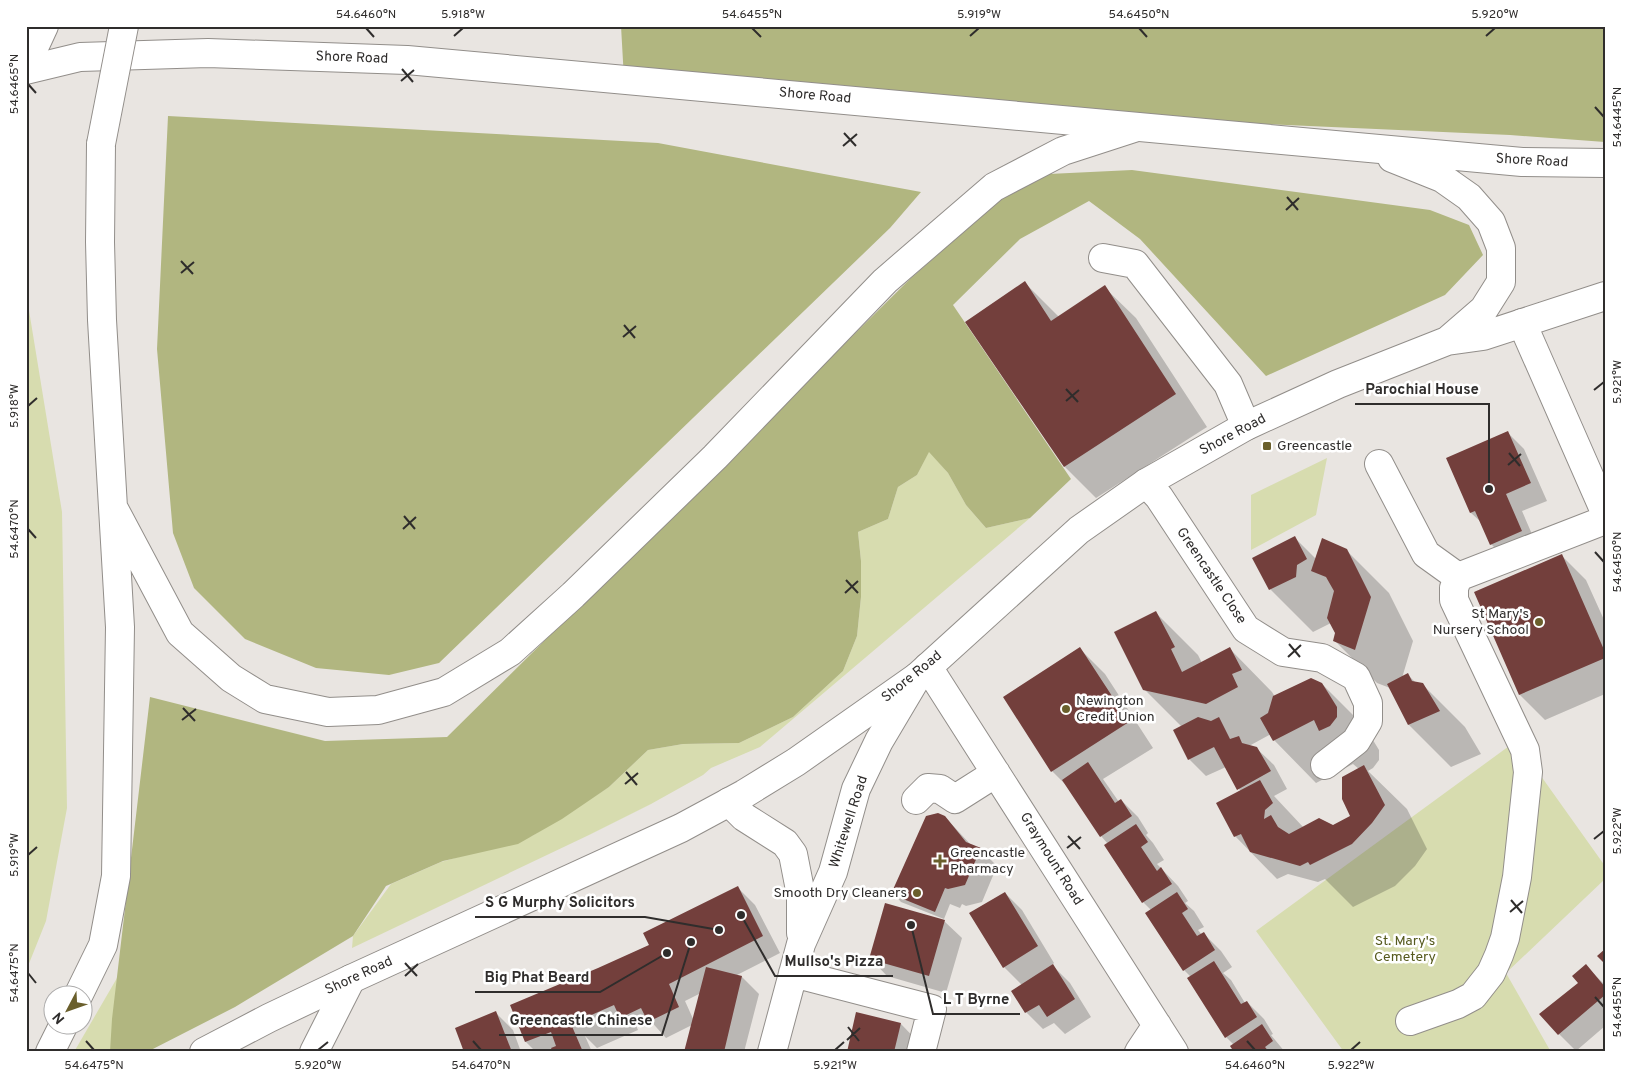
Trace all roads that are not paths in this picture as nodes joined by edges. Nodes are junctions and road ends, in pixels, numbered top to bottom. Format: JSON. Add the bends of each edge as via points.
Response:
{"nodes":[{"id":1,"x":44,"y":26,"type":"edge"},
{"id":2,"x":124,"y":26,"type":"edge"},
{"id":3,"x":26,"y":64,"type":"edge"},
{"id":4,"x":26,"y":70,"type":"edge"},
{"id":5,"x":1137,"y":128,"type":"junction"},
{"id":6,"x":1362,"y":146,"type":"junction"},
{"id":7,"x":1605,"y":163,"type":"edge"},
{"id":8,"x":1102,"y":258,"type":"dead end"},
{"id":9,"x":1605,"y":296,"type":"edge"},
{"id":10,"x":1522,"y":323,"type":"junction"},
{"id":11,"x":1447,"y":341,"type":"junction"},
{"id":12,"x":1246,"y":426,"type":"junction"},
{"id":13,"x":1379,"y":464,"type":"dead end"},
{"id":14,"x":1146,"y":483,"type":"junction"},
{"id":15,"x":113,"y":507,"type":"junction"},
{"id":16,"x":1605,"y":512,"type":"edge"},
{"id":17,"x":1605,"y":520,"type":"edge"},
{"id":18,"x":1458,"y":577,"type":"junction"},
{"id":19,"x":922,"y":672,"type":"junction"},
{"id":20,"x":1326,"y":765,"type":"dead end"},
{"id":21,"x":996,"y":773,"type":"junction"},
{"id":22,"x":916,"y":800,"type":"dead end"},
{"id":23,"x":729,"y":802,"type":"junction"},
{"id":24,"x":801,"y":944,"type":"junction"},
{"id":25,"x":793,"y":973,"type":"junction"},
{"id":26,"x":351,"y":979,"type":"junction"},
{"id":27,"x":83,"y":986,"type":"edge"},
{"id":28,"x":1410,"y":1021,"type":"dead end"},
{"id":29,"x":1157,"y":1025,"type":"junction"},
{"id":30,"x":58,"y":1036,"type":"edge"},
{"id":31,"x":50,"y":1052,"type":"edge"},
{"id":32,"x":204,"y":1052,"type":"edge"},
{"id":33,"x":314,"y":1052,"type":"edge"},
{"id":34,"x":772,"y":1052,"type":"edge"},
{"id":35,"x":921,"y":1052,"type":"edge"},
{"id":36,"x":1139,"y":1052,"type":"edge"},
{"id":37,"x":1174,"y":1052,"type":"edge"}],
"edges":[{"from":1,"to":3,"type":"main road"},
{"from":2,"to":15,"type":"main road","bridge":true,"via":[[101,144],[102,320]]},
{"from":4,"to":5,"type":"main road","name":"Shore Road","via":[[80,57],[198,53],[408,60],[1015,114]]},
{"from":5,"to":6,"type":"main road","name":"Shore Road"},
{"from":5,"to":15,"type":"main road","via":[[1063,151],[994,187],[885,281],[715,456],[566,602],[510,652],[444,692],[378,710],[328,712],[265,699],[231,678],[180,633]]},
{"from":6,"to":7,"type":"main road","name":"Shore Road","via":[[1522,162]]},
{"from":6,"to":11,"type":"main road","via":[[1442,178],[1469,197],[1491,222],[1501,248],[1501,282],[1484,309]]},
{"from":8,"to":12,"type":"main road","via":[[1136,264],[1228,384]]},
{"from":9,"to":10,"type":"main road","name":"Shore Road"},
{"from":10,"to":11,"type":"main road","name":"Shore Road","via":[[1483,336]]},
{"from":10,"to":16,"type":"main road"},
{"from":11,"to":12,"type":"main road","name":"Shore Road","via":[[1338,384]]},
{"from":12,"to":14,"type":"main road","name":"Shore Road"},
{"from":13,"to":18,"type":"main road","via":[[1426,554]]},
{"from":14,"to":19,"type":"main road","name":"Shore Road","via":[[1079,530]]},
{"from":14,"to":20,"type":"main road","name":"Greencastle Close","via":[[1246,629],[1283,652],[1322,658],[1356,678],[1368,703],[1368,721],[1356,741]]},
{"from":15,"to":27,"type":"main road","via":[[120,627],[116,876],[103,945]]},
{"from":17,"to":18,"type":"main road"},
{"from":18,"to":28,"type":"main road","via":[[1454,600],[1525,750],[1527,795],[1517,877],[1505,938],[1491,973],[1473,996]]},
{"from":19,"to":21,"type":"main road","name":"Graymount Road"},
{"from":19,"to":23,"type":"main road","name":"Shore Road","via":[[796,762]]},
{"from":19,"to":24,"type":"main road","name":"Whitewell Road","via":[[879,741],[856,789],[833,872]]},
{"from":21,"to":22,"type":"main road","via":[[956,799],[940,789],[928,788]]},
{"from":21,"to":29,"type":"main road","name":"Graymount Road"},
{"from":23,"to":24,"type":"main road","name":"Whitewell Road","via":[[744,817],[785,843],[793,854],[801,894]]},
{"from":23,"to":26,"type":"main road","name":"Shore Road","via":[[681,828]]},
{"from":24,"to":25,"type":"main road","name":"Whitewell Road"},
{"from":25,"to":34,"type":"main road","name":"Whitewell Road"},
{"from":25,"to":35,"type":"main road","via":[[932,1009]]},
{"from":26,"to":32,"type":"main road","name":"Shore Road"},
{"from":26,"to":33,"type":"main road"},
{"from":29,"to":36,"type":"main road"},
{"from":29,"to":37,"type":"main road","name":"Graymount Road"},
{"from":30,"to":31,"type":"main road"}]}
